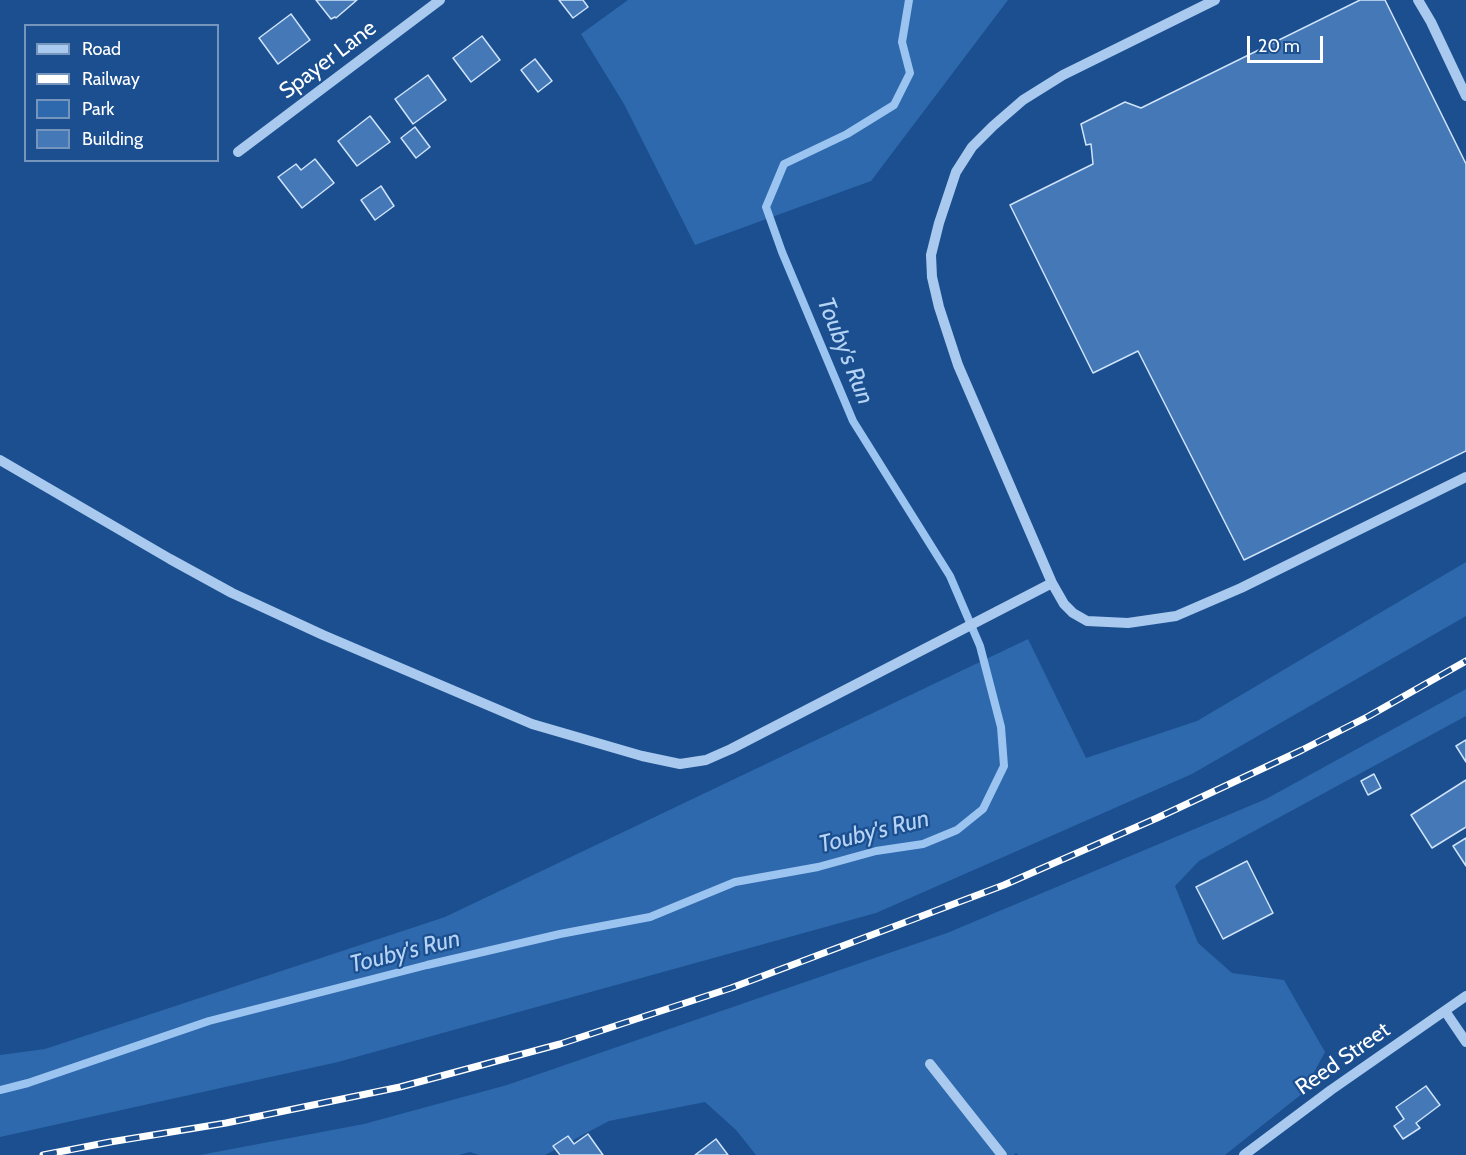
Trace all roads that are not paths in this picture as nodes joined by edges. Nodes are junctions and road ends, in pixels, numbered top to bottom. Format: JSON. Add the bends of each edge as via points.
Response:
{"nodes":[{"id":1,"x":440,"y":0,"type":"edge"},
{"id":2,"x":1215,"y":0,"type":"edge"},
{"id":3,"x":1418,"y":0,"type":"edge"},
{"id":4,"x":1466,"y":96,"type":"edge"},
{"id":5,"x":238,"y":152,"type":"dead end"},
{"id":6,"x":0,"y":460,"type":"edge"},
{"id":7,"x":1466,"y":477,"type":"edge"},
{"id":8,"x":1052,"y":583,"type":"junction"},
{"id":9,"x":1466,"y":996,"type":"edge"},
{"id":10,"x":1445,"y":1011,"type":"junction"},
{"id":11,"x":1466,"y":1042,"type":"edge"},
{"id":12,"x":930,"y":1064,"type":"dead end"},
{"id":13,"x":1002,"y":1155,"type":"edge"},
{"id":14,"x":1244,"y":1155,"type":"edge"}],
"edges":[{"from":1,"to":5,"type":"street","name":"Spayer Lane"},
{"from":2,"to":8,"type":"street","via":[[1063,75],[1023,100],[972,147],[956,172],[939,223],[931,255],[939,307],[958,365]]},
{"from":3,"to":4,"type":"street"},
{"from":6,"to":8,"type":"street","via":[[232,593],[323,635],[532,724],[680,764],[706,760],[731,748]]},
{"from":7,"to":8,"type":"street","via":[[1176,616],[1128,623],[1087,621],[1064,604]]},
{"from":9,"to":10,"type":"street","name":"Reed Street"},
{"from":10,"to":11,"type":"street"},
{"from":10,"to":14,"type":"street","name":"Reed Street"},
{"from":12,"to":13,"type":"street"}]}
